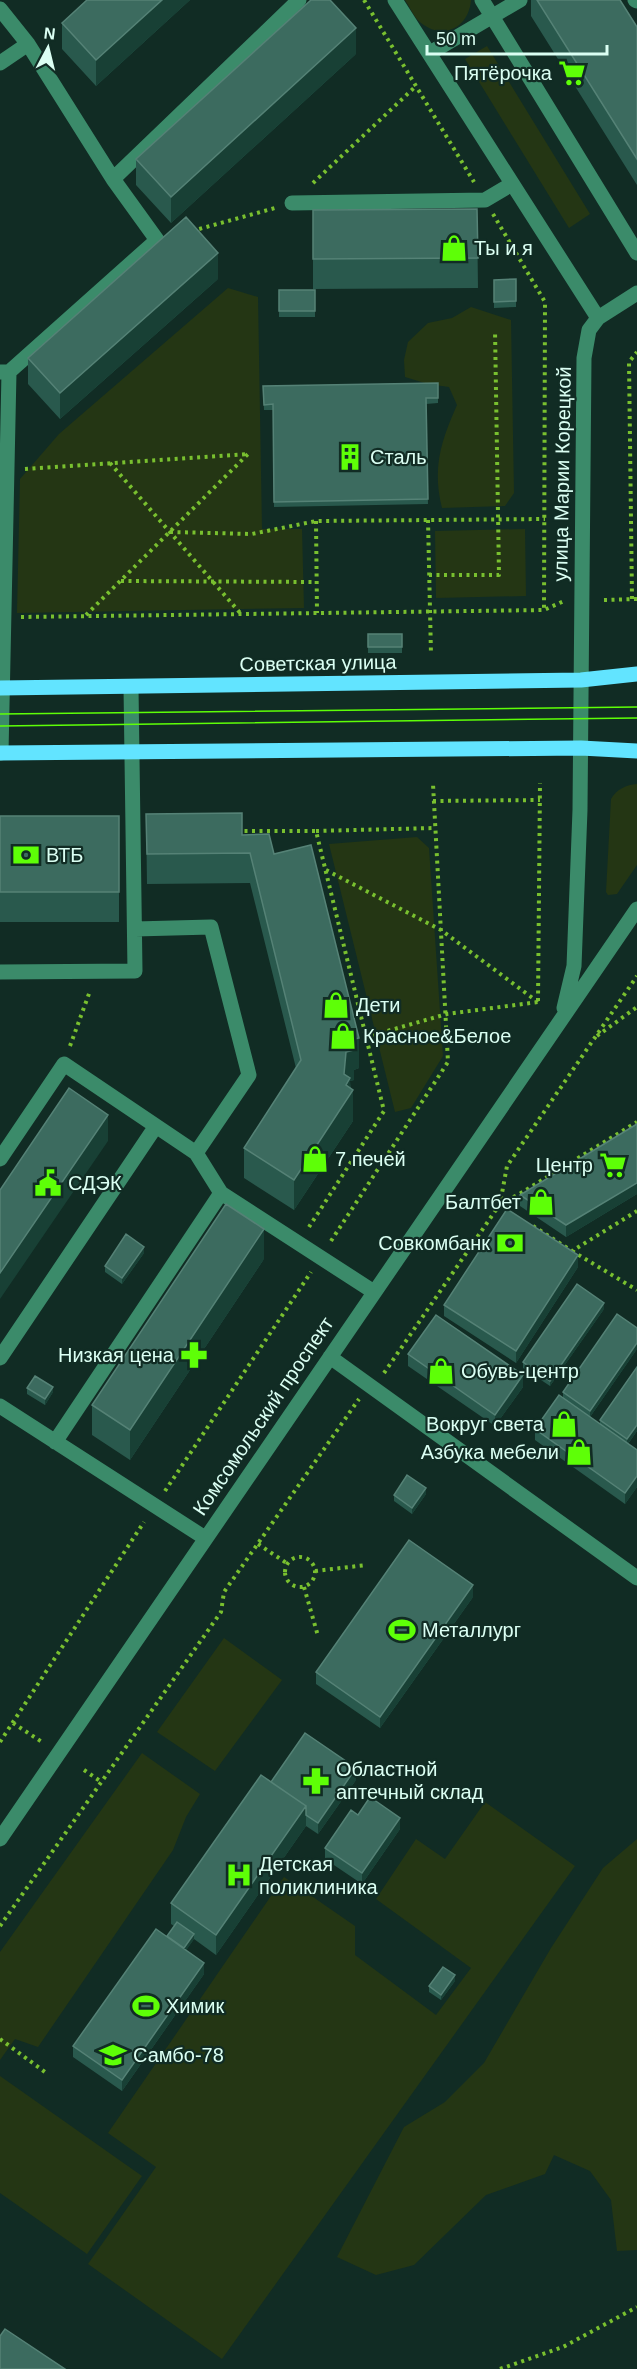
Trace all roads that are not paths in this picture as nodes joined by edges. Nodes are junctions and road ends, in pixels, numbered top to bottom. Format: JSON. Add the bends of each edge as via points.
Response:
{"nodes":[{"id":1,"x":299,"y":0,"type":"edge"},
{"id":2,"x":395,"y":0,"type":"edge"},
{"id":3,"x":482,"y":0,"type":"edge"},
{"id":4,"x":520,"y":0,"type":"edge"},
{"id":5,"x":0,"y":9,"type":"edge"},
{"id":6,"x":493,"y":17,"type":"junction"},
{"id":7,"x":28,"y":44,"type":"junction"},
{"id":8,"x":430,"y":53,"type":"junction"},
{"id":9,"x":0,"y":63,"type":"edge"},
{"id":10,"x":113,"y":179,"type":"junction"},
{"id":11,"x":512,"y":184,"type":"junction"},
{"id":12,"x":292,"y":203,"type":"road end"},
{"id":13,"x":637,"y":253,"type":"edge"},
{"id":14,"x":637,"y":292,"type":"edge"},
{"id":15,"x":598,"y":318,"type":"junction"},
{"id":16,"x":4,"y":372,"type":"edge"},
{"id":17,"x":637,"y":674,"type":"edge"},
{"id":18,"x":581,"y":680,"type":"junction"},
{"id":19,"x":131,"y":687,"type":"junction"},
{"id":20,"x":1,"y":688,"type":"edge"},
{"id":21,"x":581,"y":748,"type":"junction"},
{"id":22,"x":637,"y":751,"type":"edge"},
{"id":23,"x":132,"y":752,"type":"junction"},
{"id":24,"x":1,"y":753,"type":"edge"},
{"id":25,"x":637,"y":909,"type":"edge"},
{"id":26,"x":135,"y":929,"type":"junction"},
{"id":27,"x":0,"y":972,"type":"edge"},
{"id":28,"x":562,"y":1017,"type":"junction"},
{"id":29,"x":156,"y":1126,"type":"junction"},
{"id":30,"x":196,"y":1154,"type":"junction"},
{"id":31,"x":0,"y":1160,"type":"edge"},
{"id":32,"x":221,"y":1193,"type":"junction"},
{"id":33,"x":374,"y":1292,"type":"junction"},
{"id":34,"x":330,"y":1357,"type":"junction"},
{"id":35,"x":0,"y":1358,"type":"edge"},
{"id":36,"x":0,"y":1406,"type":"edge"},
{"id":37,"x":56,"y":1442,"type":"junction"},
{"id":38,"x":205,"y":1538,"type":"junction"},
{"id":39,"x":637,"y":1578,"type":"edge"},
{"id":40,"x":0,"y":1839,"type":"edge"}],
"edges":[{"from":1,"to":10,"type":"street"},
{"from":2,"to":8,"type":"street"},
{"from":3,"to":6,"type":"street"},
{"from":4,"to":6,"type":"street"},
{"from":5,"to":7,"type":"street"},
{"from":6,"to":8,"type":"street"},
{"from":6,"to":13,"type":"street"},
{"from":7,"to":9,"type":"street"},
{"from":7,"to":10,"type":"street"},
{"from":8,"to":11,"type":"street"},
{"from":10,"to":16,"type":"street","via":[[157,240]]},
{"from":11,"to":12,"type":"street","via":[[485,200]]},
{"from":11,"to":15,"type":"street"},
{"from":14,"to":15,"type":"street"},
{"from":15,"to":18,"type":"street","name":"улица Марии Корецкой","via":[[589,330],[584,358]]},
{"from":16,"to":20,"type":"street"},
{"from":17,"to":18,"type":"main road","name":"Советская улица"},
{"from":18,"to":19,"type":"main road","name":"Советская улица"},
{"from":18,"to":21,"type":"street","name":"улица Марии Корецкой"},
{"from":19,"to":20,"type":"main road","name":"Советская улица"},
{"from":19,"to":23,"type":"street"},
{"from":20,"to":24,"type":"street"},
{"from":21,"to":22,"type":"main road"},
{"from":21,"to":23,"type":"main road"},
{"from":21,"to":28,"type":"street","name":"Комсомольский проспект","via":[[574,966]]},
{"from":23,"to":24,"type":"main road"},
{"from":23,"to":26,"type":"street"},
{"from":25,"to":28,"type":"street","name":"Комсомольский проспект"},
{"from":26,"to":27,"type":"street","via":[[135,971]]},
{"from":26,"to":30,"type":"street","via":[[211,927],[249,1075]]},
{"from":28,"to":33,"type":"street","name":"Комсомольский проспект"},
{"from":29,"to":30,"type":"street"},
{"from":29,"to":31,"type":"street","via":[[64,1064]]},
{"from":29,"to":35,"type":"street"},
{"from":30,"to":32,"type":"street"},
{"from":32,"to":33,"type":"street"},
{"from":32,"to":37,"type":"street"},
{"from":33,"to":34,"type":"street","name":"Комсомольский проспект"},
{"from":34,"to":38,"type":"street","name":"Комсомольский проспект"},
{"from":34,"to":39,"type":"street"},
{"from":36,"to":37,"type":"street"},
{"from":37,"to":38,"type":"street"},
{"from":38,"to":40,"type":"street","name":"Комсомольский проспект"}]}
